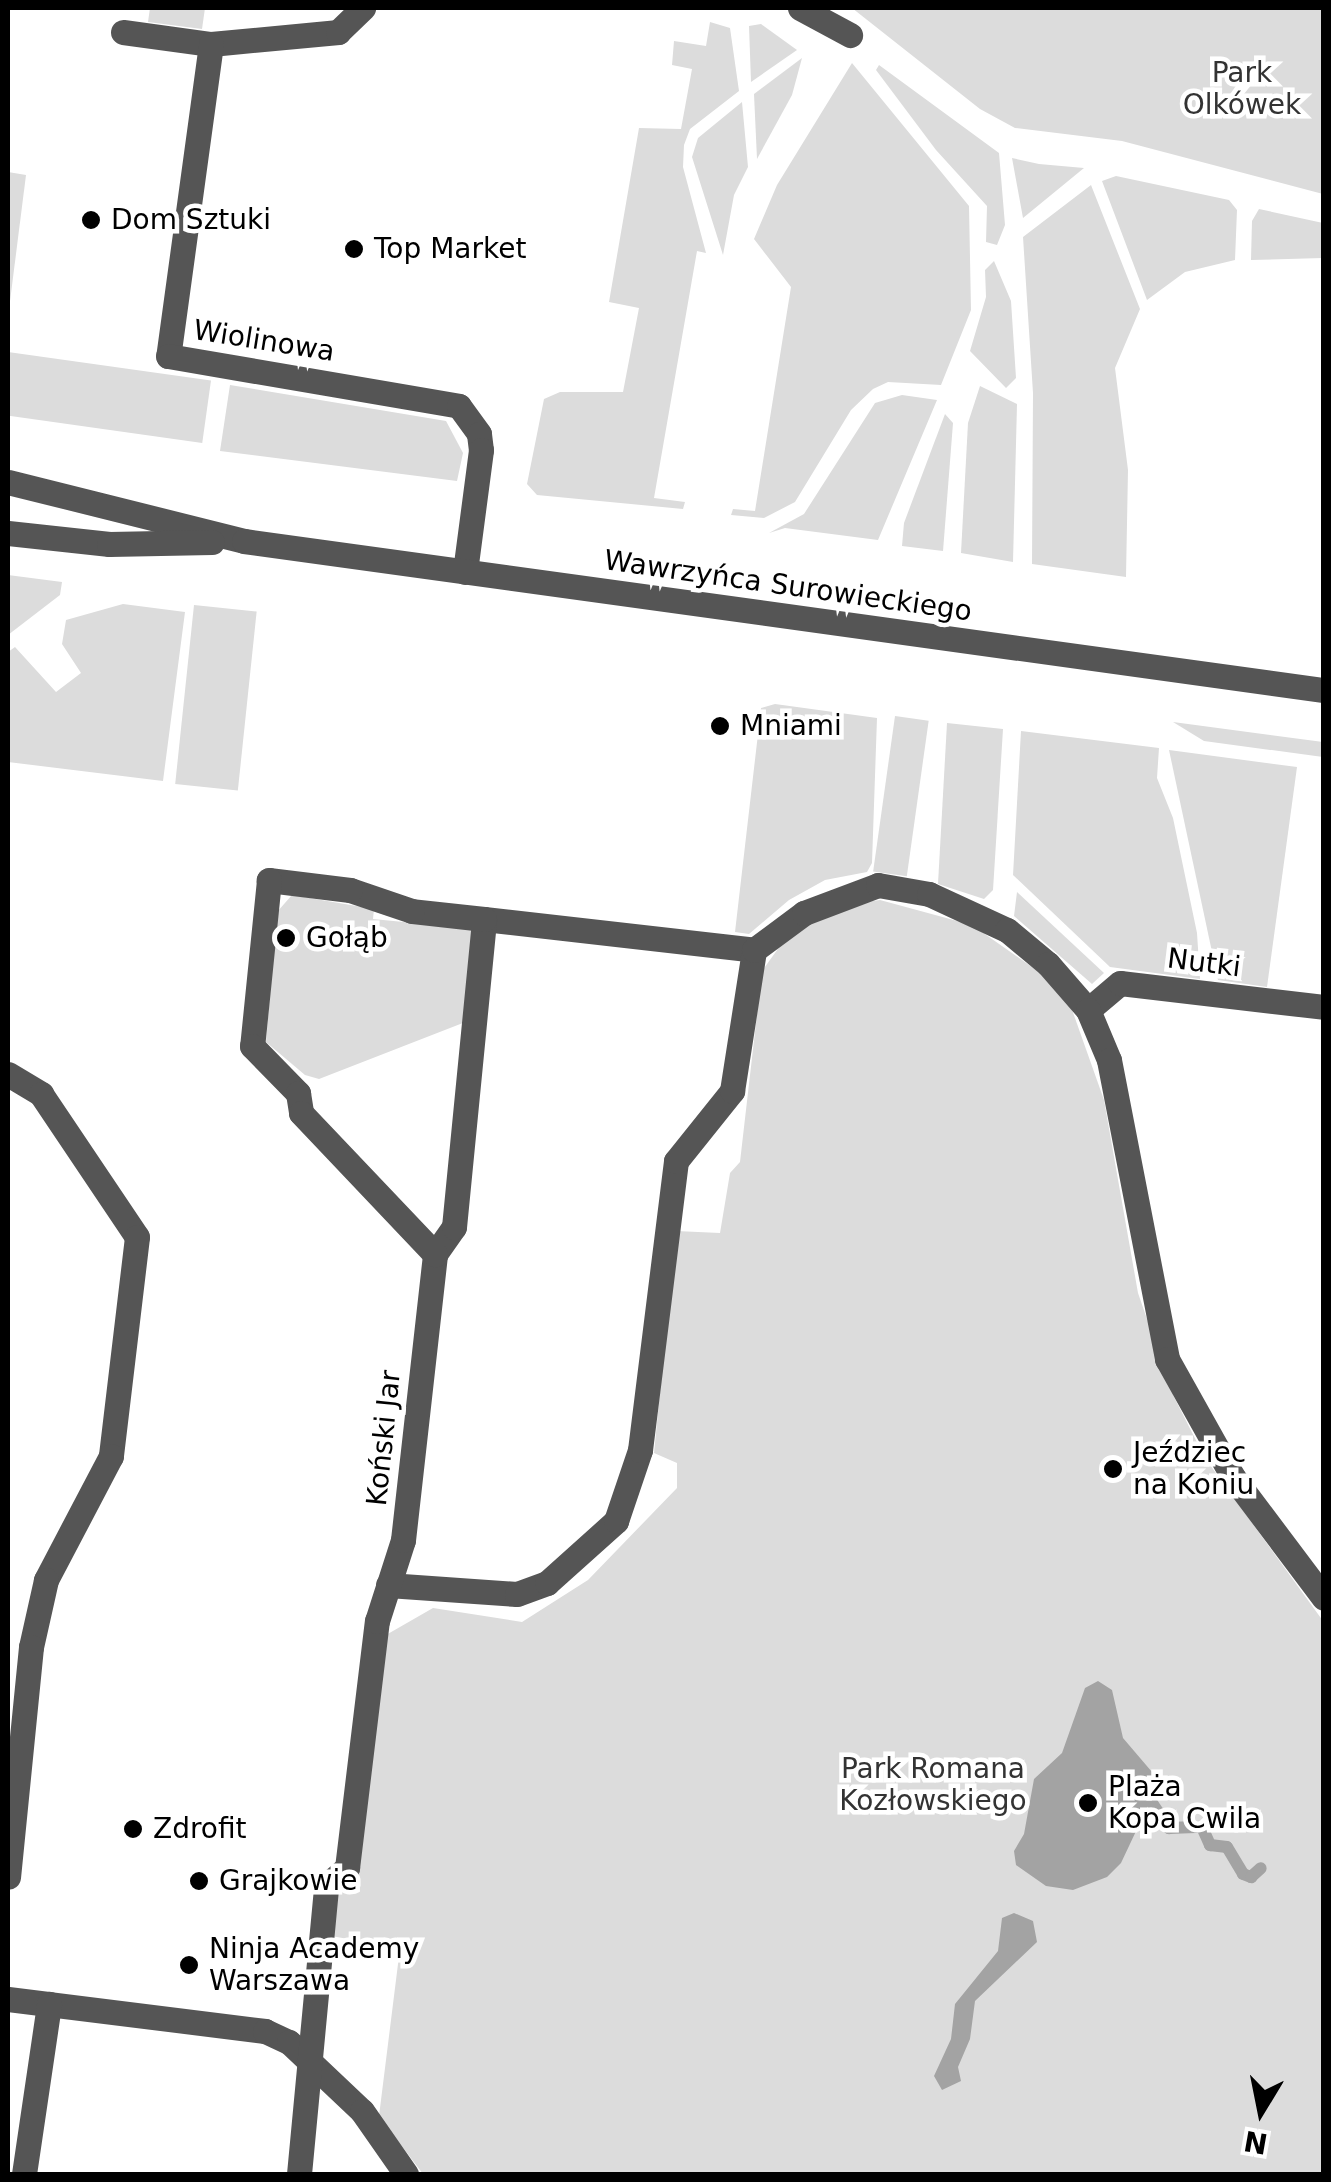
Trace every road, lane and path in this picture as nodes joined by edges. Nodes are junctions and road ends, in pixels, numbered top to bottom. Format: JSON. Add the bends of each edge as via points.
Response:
{"nodes":[{"id":1,"x":363,"y":8,"type":"edge"},
{"id":2,"x":795,"y":8,"type":"edge"},
{"id":3,"x":123,"y":32,"type":"dead end"},
{"id":4,"x":850,"y":35,"type":"dead end"},
{"id":5,"x":211,"y":44,"type":"junction"},
{"id":6,"x":8,"y":482,"type":"edge"},
{"id":7,"x":8,"y":533,"type":"edge"},
{"id":8,"x":244,"y":541,"type":"junction"},
{"id":9,"x":465,"y":572,"type":"junction"},
{"id":10,"x":1324,"y":690,"type":"edge"},
{"id":11,"x":484,"y":919,"type":"junction"},
{"id":12,"x":754,"y":950,"type":"junction"},
{"id":13,"x":1324,"y":1007,"type":"edge"},
{"id":14,"x":1088,"y":1010,"type":"junction"},
{"id":15,"x":8,"y":1074,"type":"edge"},
{"id":16,"x":435,"y":1254,"type":"junction"},
{"id":17,"x":388,"y":1584,"type":"junction"},
{"id":18,"x":1324,"y":1598,"type":"edge"},
{"id":19,"x":8,"y":1877,"type":"edge"},
{"id":20,"x":8,"y":1998,"type":"edge"},
{"id":21,"x":48,"y":2004,"type":"junction"},
{"id":22,"x":306,"y":2054,"type":"junction"},
{"id":23,"x":24,"y":2174,"type":"edge"},
{"id":24,"x":299,"y":2174,"type":"edge"},
{"id":25,"x":406,"y":2174,"type":"edge"}],
"edges":[{"from":1,"to":5,"type":"street","via":[[338,32]]},
{"from":2,"to":4,"type":"street"},
{"from":3,"to":5,"type":"street"},
{"from":5,"to":9,"type":"street","name":"Wiolinowa","via":[[168,356],[460,406],[479,434],[481,450]]},
{"from":6,"to":8,"type":"street","name":"Wawrzyńca Surowieckiego"},
{"from":7,"to":8,"type":"street","name":"Wawrzyńca Surowieckiego","via":[[109,544]]},
{"from":8,"to":9,"type":"street","name":"Wawrzyńca Surowieckiego"},
{"from":9,"to":10,"type":"street","name":"Wawrzyńca Surowieckiego"},
{"from":11,"to":12,"type":"street"},
{"from":11,"to":16,"type":"street","name":"Koński Jar","via":[[454,1227]]},
{"from":11,"to":16,"type":"street","via":[[269,880],[252,1046],[298,1093],[301,1113]]},
{"from":12,"to":14,"type":"street","via":[[779,928],[844,894],[878,885],[904,888],[1007,930]]},
{"from":12,"to":17,"type":"street","via":[[732,1091],[676,1162],[640,1450],[627,1503],[547,1583],[516,1594]]},
{"from":13,"to":14,"type":"street","name":"Nutki","via":[[1120,983]]},
{"from":14,"to":18,"type":"street","via":[[1112,1074],[1168,1360],[1233,1478]]},
{"from":15,"to":19,"type":"street","via":[[41,1094],[136,1237],[111,1456],[46,1580],[31,1647]]},
{"from":16,"to":17,"type":"street","name":"Koński Jar","via":[[402,1540]]},
{"from":17,"to":22,"type":"street","name":"Koński Jar","via":[[377,1621],[347,1868],[326,1886]]},
{"from":20,"to":21,"type":"street"},
{"from":21,"to":22,"type":"street","via":[[264,2031]]},
{"from":21,"to":23,"type":"street"},
{"from":22,"to":24,"type":"street","name":"Koński Jar"},
{"from":22,"to":25,"type":"street","via":[[362,2111]]}]}
